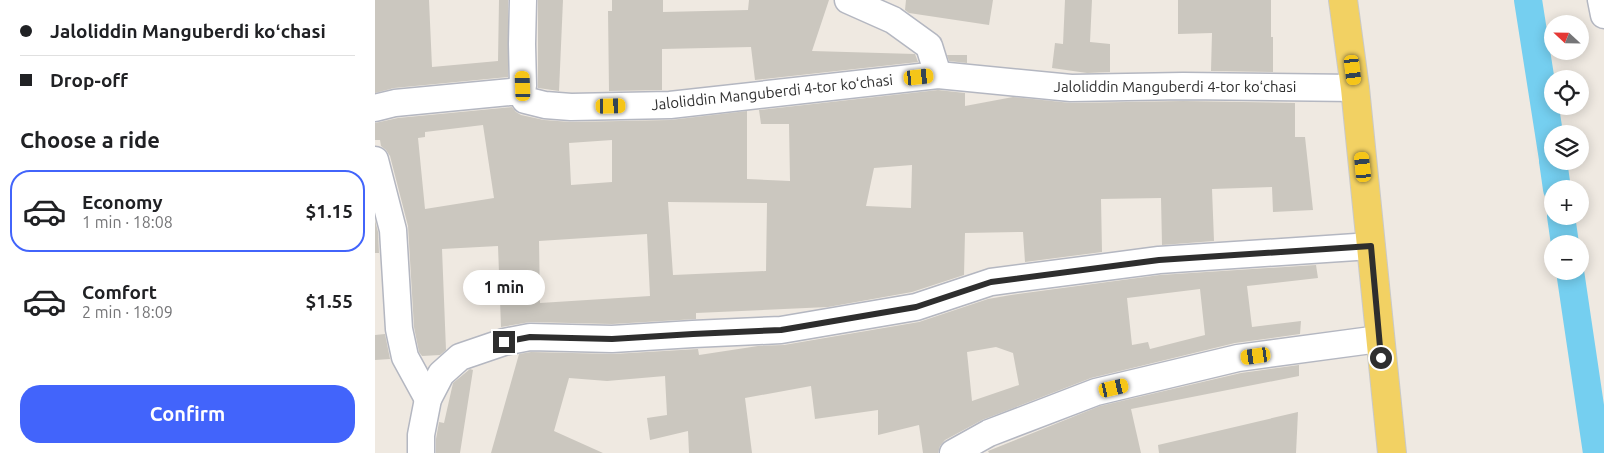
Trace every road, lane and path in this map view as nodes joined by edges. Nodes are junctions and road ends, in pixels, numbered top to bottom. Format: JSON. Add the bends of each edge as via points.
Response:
{"nodes":[{"id":1,"x":523,"y":0,"type":"edge"},
{"id":2,"x":848,"y":0,"type":"edge"},
{"id":3,"x":1343,"y":0,"type":"edge"},
{"id":4,"x":1601,"y":0,"type":"edge"},
{"id":5,"x":1604,"y":15,"type":"edge"},
{"id":6,"x":938,"y":75,"type":"junction"},
{"id":7,"x":1355,"y":88,"type":"junction"},
{"id":8,"x":520,"y":91,"type":"junction"},
{"id":9,"x":375,"y":108,"type":"edge"},
{"id":10,"x":375,"y":160,"type":"edge"},
{"id":11,"x":1371,"y":246,"type":"junction"},
{"id":12,"x":1379,"y":339,"type":"junction"},
{"id":13,"x":428,"y":398,"type":"junction"},
{"id":14,"x":421,"y":453,"type":"edge"},
{"id":15,"x":953,"y":453,"type":"edge"},
{"id":16,"x":1392,"y":453,"type":"edge"}],
"edges":[{"from":1,"to":8,"type":"street","via":[[523,86]]},
{"from":2,"to":6,"type":"street","via":[[893,20],[929,46]]},
{"from":3,"to":7,"type":"main road"},
{"from":4,"to":5,"type":"street"},
{"from":6,"to":7,"type":"street","name":"Jaloliddin Manguberdi 4-tor koʻchasi","via":[[1071,88]]},
{"from":6,"to":8,"type":"street","name":"Jaloliddin Manguberdi 4-tor koʻchasi","via":[[670,105],[545,105],[525,100]]},
{"from":7,"to":11,"type":"main road"},
{"from":8,"to":9,"type":"street","via":[[395,103]]},
{"from":10,"to":13,"type":"street","via":[[393,230],[399,329],[405,357]]},
{"from":11,"to":12,"type":"main road"},
{"from":11,"to":13,"type":"street","via":[[1159,260],[991,282],[916,307],[781,330],[612,339],[530,337],[459,357],[441,374]]},
{"from":12,"to":15,"type":"street","via":[[1239,358],[1096,392],[989,434]]},
{"from":12,"to":16,"type":"main road"},
{"from":13,"to":14,"type":"street"}]}
